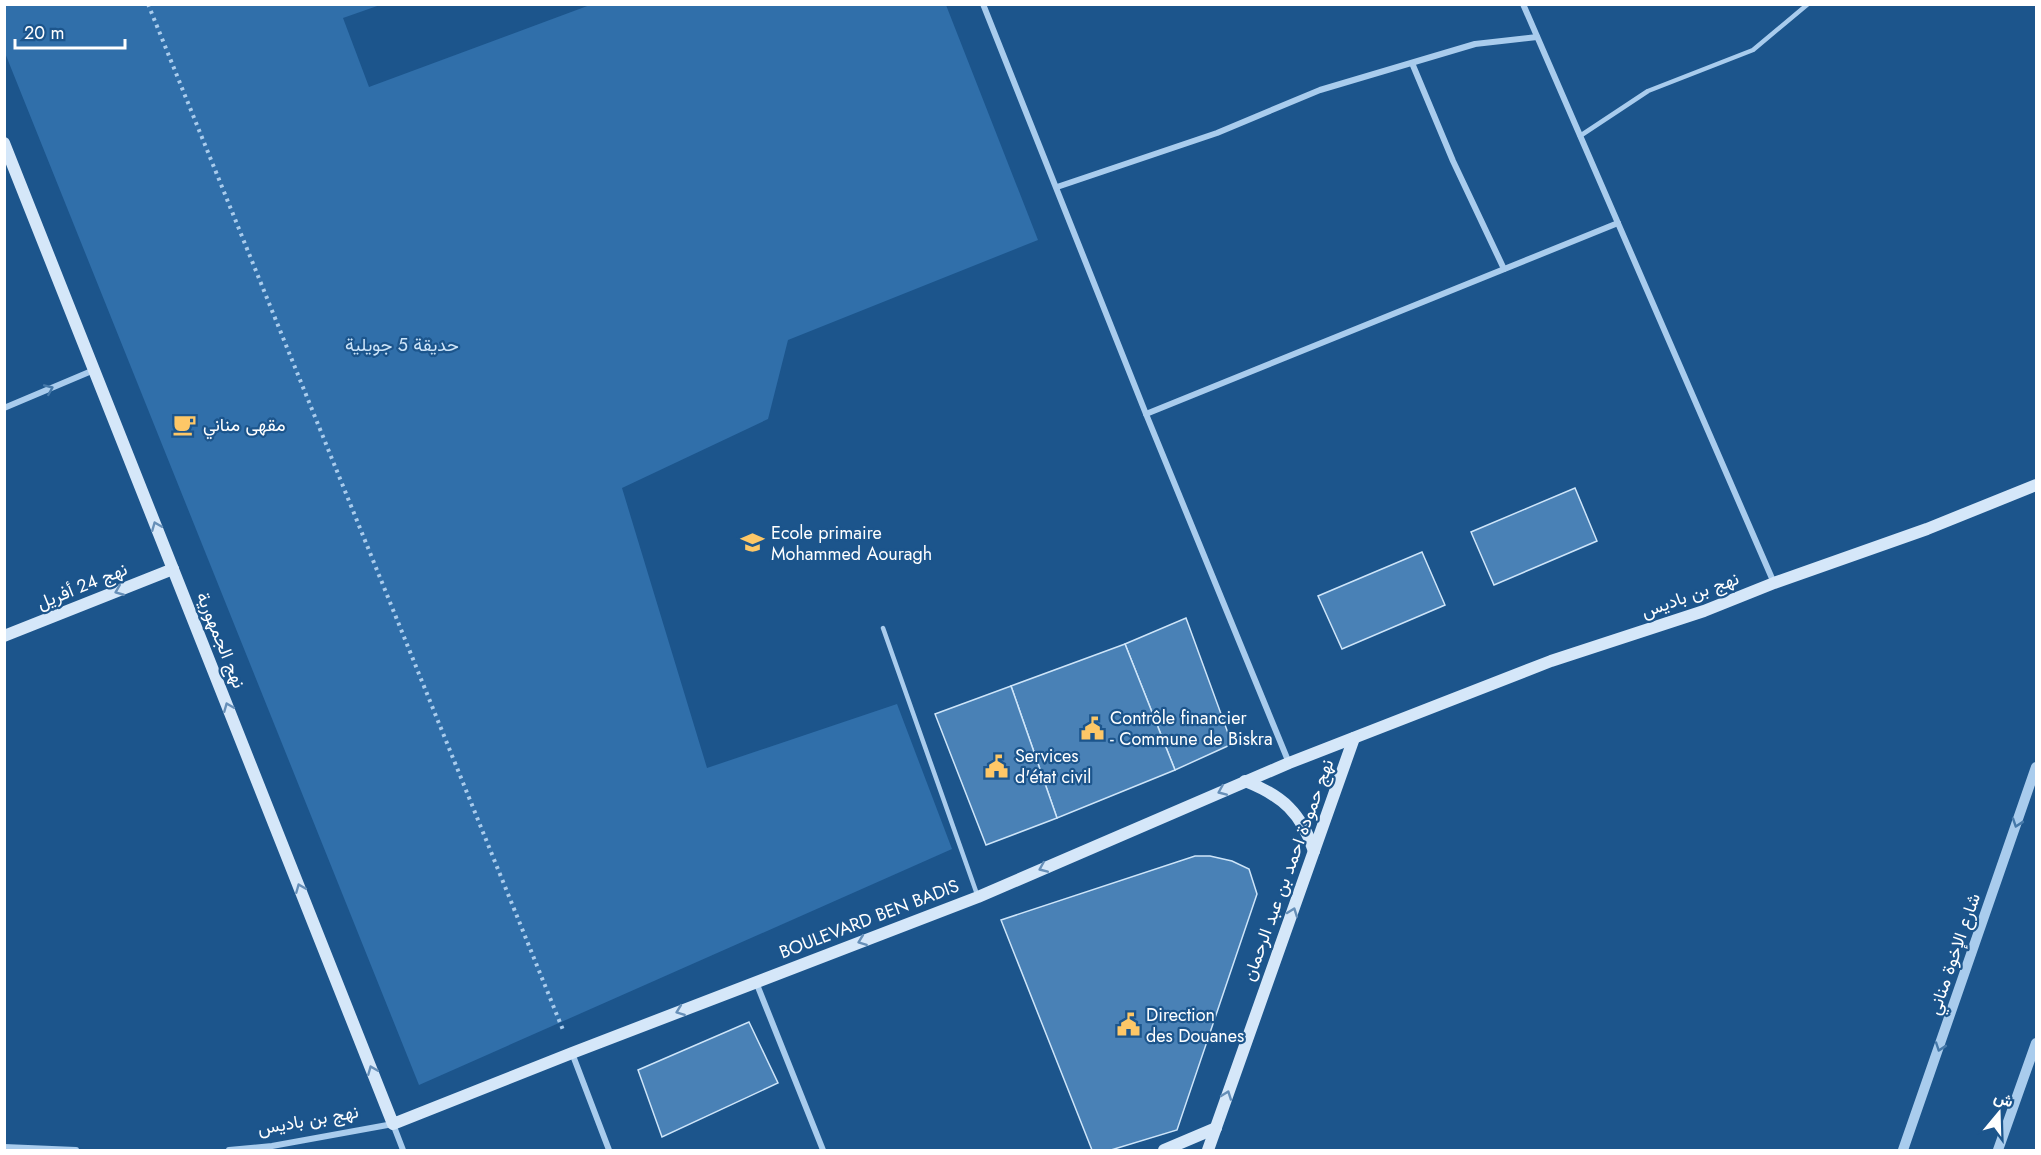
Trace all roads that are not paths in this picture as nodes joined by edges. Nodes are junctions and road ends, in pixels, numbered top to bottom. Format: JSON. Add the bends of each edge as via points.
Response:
{"nodes":[{"id":1,"x":983,"y":4,"type":"edge"},
{"id":2,"x":1523,"y":4,"type":"edge"},
{"id":3,"x":1808,"y":4,"type":"edge"},
{"id":4,"x":1537,"y":38,"type":"junction"},
{"id":5,"x":1412,"y":63,"type":"junction"},
{"id":6,"x":1580,"y":136,"type":"junction"},
{"id":7,"x":4,"y":143,"type":"edge"},
{"id":8,"x":10,"y":173,"type":"edge"},
{"id":9,"x":1057,"y":187,"type":"junction"},
{"id":10,"x":1618,"y":223,"type":"junction"},
{"id":11,"x":1504,"y":269,"type":"junction"},
{"id":12,"x":94,"y":370,"type":"junction"},
{"id":13,"x":4,"y":408,"type":"edge"},
{"id":14,"x":1146,"y":414,"type":"junction"},
{"id":15,"x":2037,"y":485,"type":"edge"},
{"id":16,"x":173,"y":569,"type":"junction"},
{"id":17,"x":1774,"y":583,"type":"junction"},
{"id":18,"x":883,"y":628,"type":"dead end"},
{"id":19,"x":4,"y":636,"type":"edge"},
{"id":20,"x":1354,"y":738,"type":"junction"},
{"id":21,"x":1289,"y":763,"type":"junction"},
{"id":22,"x":2036,"y":768,"type":"edge"},
{"id":23,"x":1245,"y":781,"type":"junction"},
{"id":24,"x":1314,"y":851,"type":"junction"},
{"id":25,"x":978,"y":897,"type":"junction"},
{"id":26,"x":756,"y":982,"type":"junction"},
{"id":27,"x":2037,"y":1044,"type":"edge"},
{"id":28,"x":572,"y":1053,"type":"junction"},
{"id":29,"x":393,"y":1124,"type":"junction"},
{"id":30,"x":1216,"y":1128,"type":"junction"},
{"id":31,"x":4,"y":1147,"type":"edge"},
{"id":32,"x":76,"y":1150,"type":"edge"},
{"id":33,"x":229,"y":1150,"type":"edge"},
{"id":34,"x":403,"y":1150,"type":"edge"},
{"id":35,"x":609,"y":1150,"type":"edge"},
{"id":36,"x":823,"y":1150,"type":"edge"},
{"id":37,"x":1164,"y":1150,"type":"edge"},
{"id":38,"x":1208,"y":1150,"type":"edge"},
{"id":39,"x":1903,"y":1150,"type":"edge"},
{"id":40,"x":1998,"y":1150,"type":"edge"}],
"edges":[{"from":1,"to":9,"type":"street"},
{"from":2,"to":4,"type":"street"},
{"from":3,"to":6,"type":"lane","via":[[1753,50],[1648,91]]},
{"from":4,"to":5,"type":"street","via":[[1475,44]]},
{"from":4,"to":6,"type":"street"},
{"from":5,"to":9,"type":"street","via":[[1320,90],[1217,133]]},
{"from":5,"to":11,"type":"street"},
{"from":6,"to":10,"type":"street"},
{"from":7,"to":8,"type":"main road","name":"نهج الجمهورية"},
{"from":8,"to":12,"type":"main road","name":"نهج الجمهورية"},
{"from":9,"to":14,"type":"street"},
{"from":10,"to":11,"type":"street"},
{"from":10,"to":17,"type":"street"},
{"from":11,"to":14,"type":"street"},
{"from":13,"to":12,"type":"street","one_way":true},
{"from":16,"to":12,"type":"main road","name":"نهج الجمهورية","one_way":true},
{"from":14,"to":21,"type":"street"},
{"from":15,"to":17,"type":"main road","name":"نهج بن باديس"},
{"from":16,"to":19,"type":"main road","name":"نهج 24 أفريل","one_way":true},
{"from":29,"to":16,"type":"main road","name":"نهج الجمهورية","one_way":true},
{"from":17,"to":20,"type":"main road","name":"نهج بن باديس","via":[[1704,611],[1551,661]]},
{"from":18,"to":25,"type":"lane"},
{"from":20,"to":21,"type":"main road","name":"BOULEVARD BEN BADIS"},
{"from":20,"to":24,"type":"main road","name":"نهج حمودة احمد بن عبد الرحمان"},
{"from":21,"to":23,"type":"main road","name":"BOULEVARD BEN BADIS"},
{"from":22,"to":39,"type":"street","name":"شارع الإخوة مناني","one_way":true},
{"from":23,"to":24,"type":"main road","via":[[1289,807],[1305,828]]},
{"from":23,"to":25,"type":"main road","name":"BOULEVARD BEN BADIS","one_way":true},
{"from":30,"to":24,"type":"main road","name":"نهج حمودة احمد بن عبد الرحمان","one_way":true},
{"from":25,"to":26,"type":"main road","name":"BOULEVARD BEN BADIS","one_way":true},
{"from":26,"to":28,"type":"main road","name":"BOULEVARD BEN BADIS","one_way":true},
{"from":26,"to":36,"type":"street"},
{"from":27,"to":40,"type":"street"},
{"from":28,"to":29,"type":"main road","name":"BOULEVARD BEN BADIS"},
{"from":28,"to":35,"type":"street"},
{"from":29,"to":33,"type":"street","name":"نهج بن باديس"},
{"from":29,"to":34,"type":"street","name":"نهج الجمهورية"},
{"from":30,"to":37,"type":"main road"},
{"from":30,"to":38,"type":"main road","name":"نهج حمودة احمد بن عبد الرحمان"},
{"from":31,"to":32,"type":"street"}]}
